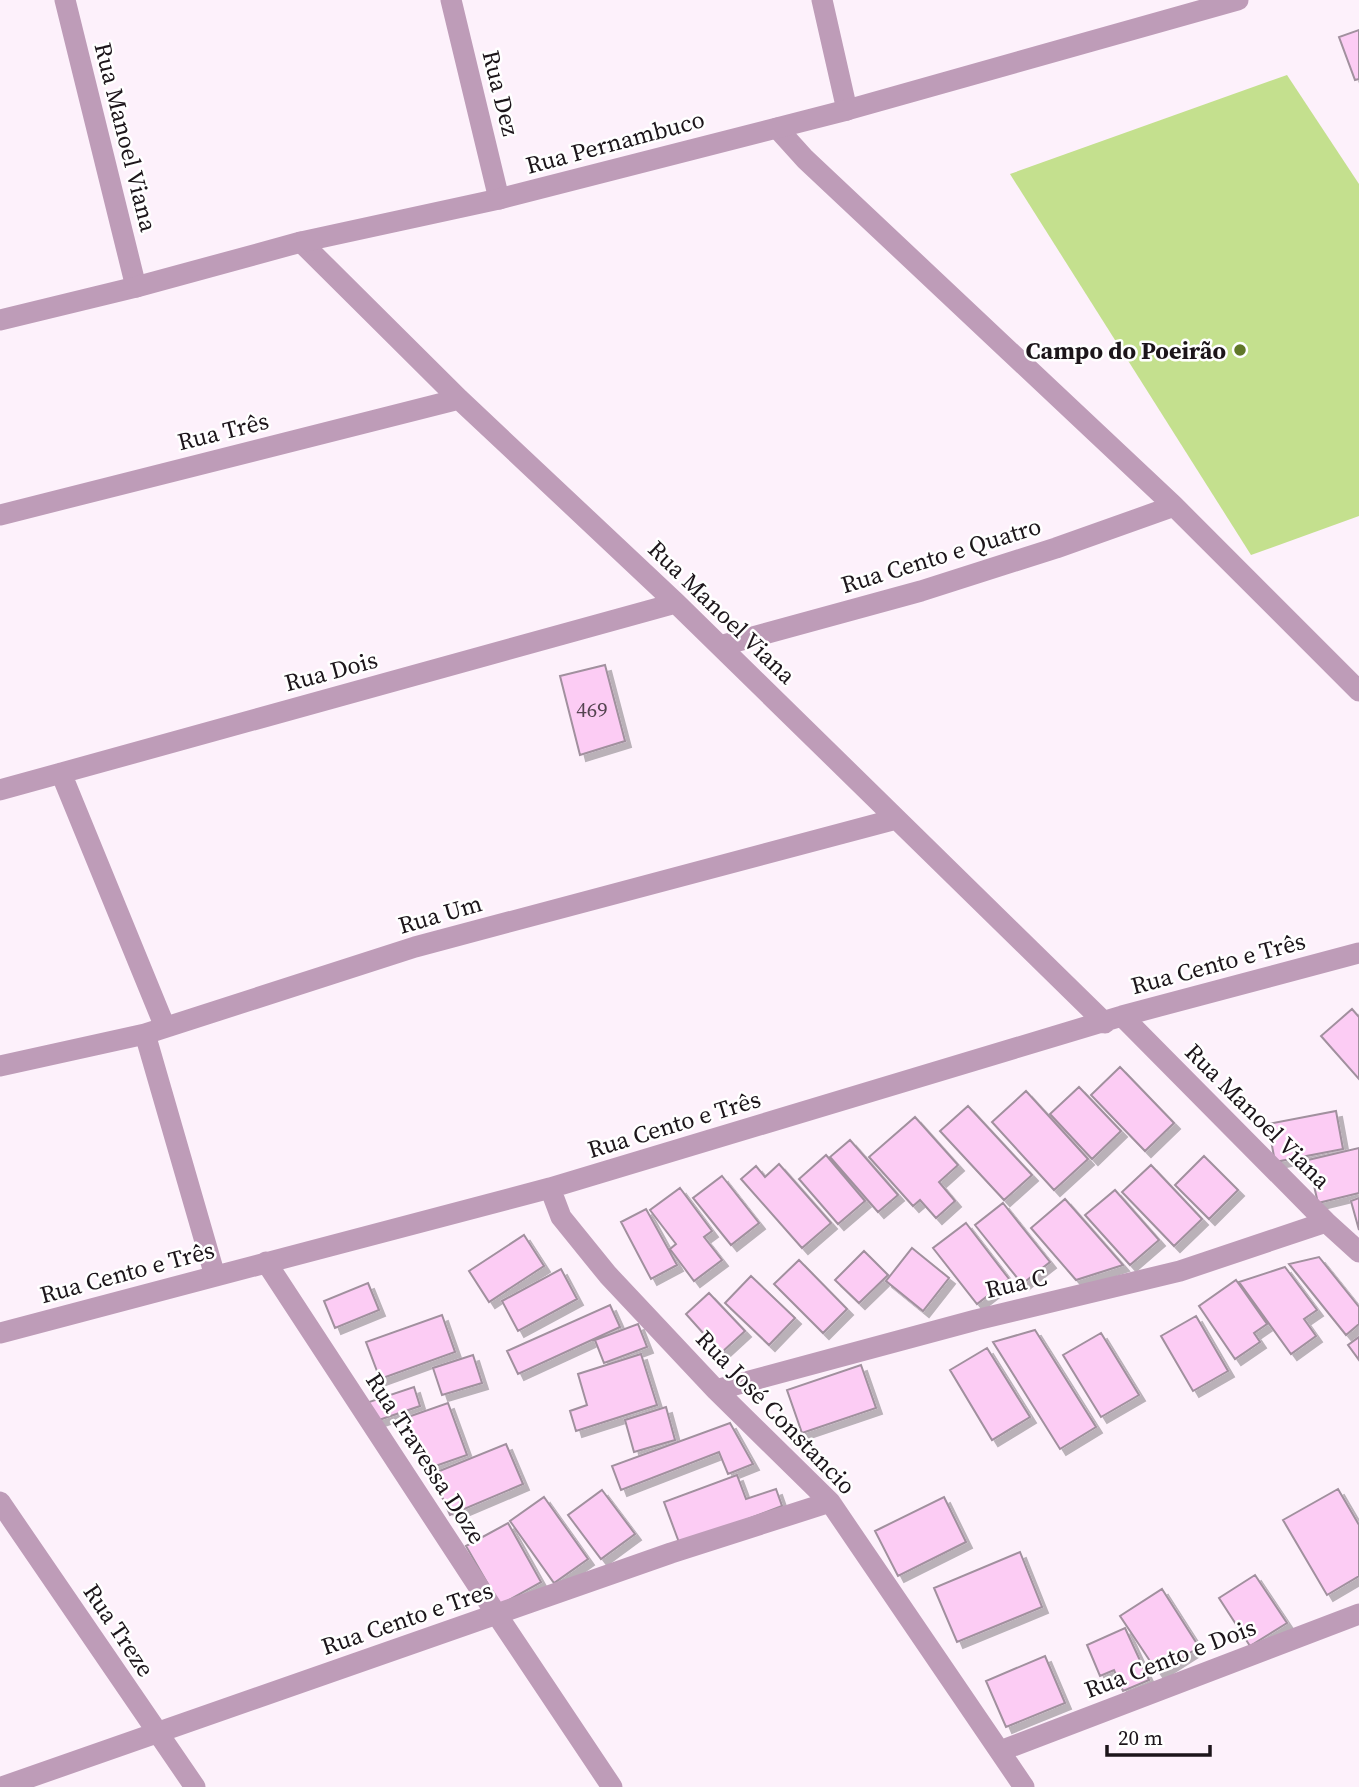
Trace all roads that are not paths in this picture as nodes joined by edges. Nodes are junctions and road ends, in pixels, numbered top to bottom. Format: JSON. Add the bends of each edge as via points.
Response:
{"nodes":[{"id":1,"x":65,"y":0,"type":"edge"},
{"id":2,"x":451,"y":0,"type":"edge"},
{"id":3,"x":822,"y":0,"type":"edge"},
{"id":4,"x":1225,"y":2,"type":"edge"},
{"id":5,"x":847,"y":110,"type":"junction"},
{"id":6,"x":776,"y":128,"type":"junction"},
{"id":7,"x":499,"y":199,"type":"junction"},
{"id":8,"x":301,"y":242,"type":"junction"},
{"id":9,"x":136,"y":287,"type":"junction"},
{"id":10,"x":0,"y":320,"type":"edge"},
{"id":11,"x":459,"y":398,"type":"junction"},
{"id":12,"x":1174,"y":506,"type":"junction"},
{"id":13,"x":0,"y":515,"type":"edge"},
{"id":14,"x":676,"y":603,"type":"junction"},
{"id":15,"x":720,"y":646,"type":"junction"},
{"id":16,"x":1359,"y":691,"type":"edge"},
{"id":17,"x":61,"y":773,"type":"junction"},
{"id":18,"x":0,"y":790,"type":"edge"},
{"id":19,"x":896,"y":819,"type":"junction"},
{"id":20,"x":1359,"y":953,"type":"edge"},
{"id":21,"x":1113,"y":1020,"type":"junction"},
{"id":22,"x":165,"y":1027,"type":"junction"},
{"id":23,"x":145,"y":1034,"type":"junction"},
{"id":24,"x":0,"y":1066,"type":"edge"},
{"id":25,"x":550,"y":1188,"type":"junction"},
{"id":26,"x":1326,"y":1222,"type":"junction"},
{"id":27,"x":1359,"y":1252,"type":"edge"},
{"id":28,"x":266,"y":1262,"type":"junction"},
{"id":29,"x":215,"y":1276,"type":"junction"},
{"id":30,"x":0,"y":1333,"type":"edge"},
{"id":31,"x":716,"y":1390,"type":"junction"},
{"id":32,"x":0,"y":1502,"type":"edge"},
{"id":33,"x":830,"y":1502,"type":"junction"},
{"id":34,"x":1359,"y":1614,"type":"edge"},
{"id":35,"x":497,"y":1615,"type":"junction"},
{"id":36,"x":158,"y":1733,"type":"junction"},
{"id":37,"x":1000,"y":1751,"type":"junction"},
{"id":38,"x":2,"y":1787,"type":"edge"},
{"id":39,"x":195,"y":1787,"type":"edge"},
{"id":40,"x":612,"y":1787,"type":"edge"},
{"id":41,"x":1024,"y":1787,"type":"edge"}],
"edges":[{"from":1,"to":9,"type":"street","name":"Rua Manoel Viana"},
{"from":2,"to":7,"type":"street","name":"Rua Dez"},
{"from":3,"to":5,"type":"street"},
{"from":4,"to":5,"type":"street","name":"Rua Pernambuco"},
{"from":5,"to":6,"type":"street","name":"Rua Pernambuco"},
{"from":6,"to":7,"type":"street","name":"Rua Pernambuco"},
{"from":6,"to":12,"type":"street"},
{"from":7,"to":8,"type":"street","name":"Rua Pernambuco"},
{"from":8,"to":9,"type":"street","name":"Rua Pernambuco"},
{"from":8,"to":11,"type":"street","name":"Rua Manoel Viana"},
{"from":9,"to":10,"type":"street","name":"Rua Pernambuco"},
{"from":11,"to":13,"type":"street","name":"Rua Três"},
{"from":11,"to":14,"type":"street","name":"Rua Manoel Viana"},
{"from":12,"to":15,"type":"street","name":"Rua Cento e Quatro","via":[[921,590]]},
{"from":12,"to":16,"type":"street"},
{"from":14,"to":15,"type":"street","name":"Rua Manoel Viana"},
{"from":14,"to":17,"type":"street","name":"Rua Dois"},
{"from":15,"to":19,"type":"street","name":"Rua Manoel Viana"},
{"from":17,"to":18,"type":"street","name":"Rua Dois"},
{"from":17,"to":22,"type":"street"},
{"from":19,"to":21,"type":"street","name":"Rua Manoel Viana"},
{"from":19,"to":22,"type":"street","name":"Rua Um","via":[[415,947]]},
{"from":20,"to":21,"type":"street","name":"Rua Cento e Três"},
{"from":21,"to":25,"type":"street","name":"Rua Cento e Três"},
{"from":21,"to":26,"type":"street","name":"Rua Manoel Viana"},
{"from":22,"to":23,"type":"street","name":"Rua Um"},
{"from":23,"to":24,"type":"street","name":"Rua Um"},
{"from":23,"to":29,"type":"street"},
{"from":25,"to":28,"type":"street","name":"Rua Cento e Três"},
{"from":25,"to":31,"type":"street","name":"Rua José Constancio","via":[[562,1217],[608,1275]]},
{"from":26,"to":27,"type":"street","name":"Rua Manoel Viana"},
{"from":26,"to":31,"type":"street","name":"Rua C","via":[[1180,1271]]},
{"from":28,"to":29,"type":"street","name":"Rua Cento e Três"},
{"from":28,"to":35,"type":"street","name":"Rua Travessa Doze"},
{"from":29,"to":30,"type":"street","name":"Rua Cento e Três"},
{"from":31,"to":33,"type":"street","name":"Rua José Constancio"},
{"from":32,"to":36,"type":"street","name":"Rua Treze"},
{"from":33,"to":35,"type":"street","name":"Rua Cento e Tres"},
{"from":33,"to":37,"type":"street","name":"Rua José Constancio"},
{"from":34,"to":37,"type":"street","name":"Rua Cento e Dois"},
{"from":35,"to":36,"type":"street","name":"Rua Cento e Tres"},
{"from":35,"to":40,"type":"street","name":"Rua Travessa Doze"},
{"from":36,"to":38,"type":"street","name":"Rua Cento e Tres"},
{"from":36,"to":39,"type":"street","name":"Rua Treze"},
{"from":37,"to":41,"type":"street","name":"Rua José Constancio"}]}
